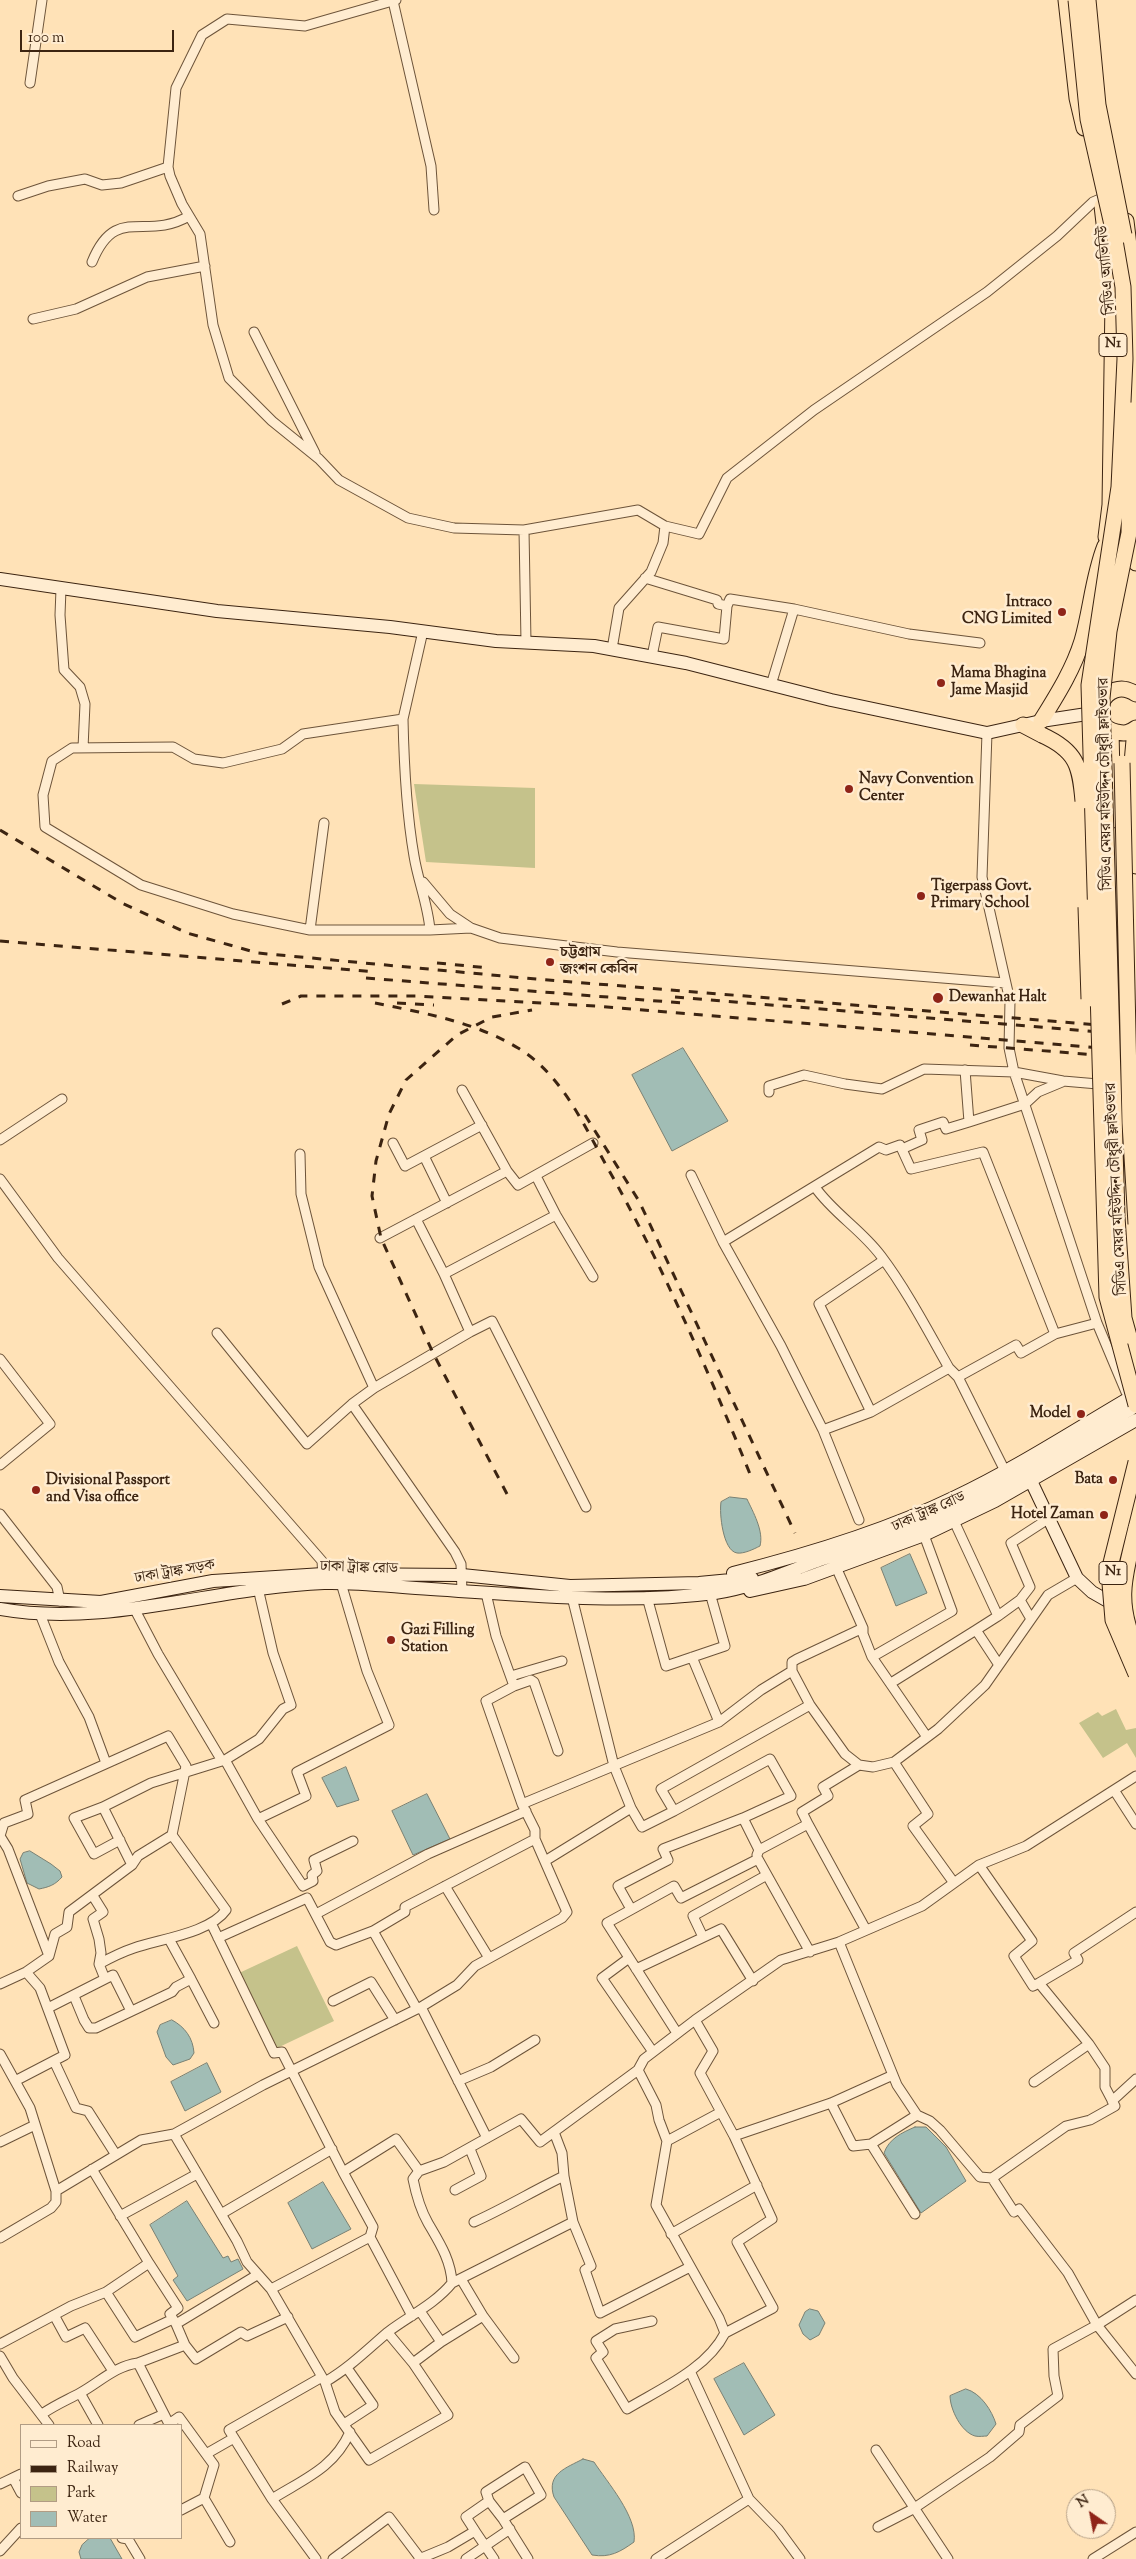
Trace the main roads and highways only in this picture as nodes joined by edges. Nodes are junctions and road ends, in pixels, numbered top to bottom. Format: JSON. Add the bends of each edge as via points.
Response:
{"nodes":[{"id":1,"x":1066,"y":0,"type":"edge"},
{"id":2,"x":1076,"y":0,"type":"edge"},
{"id":3,"x":1090,"y":0,"type":"edge"},
{"id":4,"x":1136,"y":404,"type":"edge"},
{"id":5,"x":1136,"y":475,"type":"edge"},
{"id":6,"x":1105,"y":546,"type":"junction"},
{"id":7,"x":1136,"y":563,"type":"edge"},
{"id":8,"x":0,"y":579,"type":"edge"},
{"id":9,"x":1111,"y":692,"type":"junction"},
{"id":10,"x":1136,"y":694,"type":"edge"},
{"id":11,"x":1100,"y":712,"type":"junction"},
{"id":12,"x":1023,"y":725,"type":"joint"},
{"id":13,"x":1042,"y":728,"type":"junction"},
{"id":14,"x":1136,"y":729,"type":"edge"},
{"id":15,"x":1114,"y":732,"type":"junction"},
{"id":16,"x":1130,"y":762,"type":"edge"},
{"id":17,"x":1106,"y":834,"type":"junction"},
{"id":18,"x":1136,"y":866,"type":"edge"},
{"id":19,"x":1102,"y":1110,"type":"junction"},
{"id":20,"x":1136,"y":1224,"type":"edge"},
{"id":21,"x":1136,"y":1362,"type":"edge"},
{"id":22,"x":1134,"y":1401,"type":"edge"},
{"id":23,"x":1136,"y":1420,"type":"edge"},
{"id":24,"x":1136,"y":1461,"type":"edge"},
{"id":25,"x":1031,"y":1481,"type":"junction"},
{"id":26,"x":1136,"y":1528,"type":"edge"},
{"id":27,"x":1136,"y":1557,"type":"edge"},
{"id":28,"x":356,"y":1575,"type":"joint"},
{"id":29,"x":770,"y":1577,"type":"junction"},
{"id":30,"x":323,"y":1579,"type":"junction"},
{"id":31,"x":699,"y":1583,"type":"junction"},
{"id":32,"x":714,"y":1593,"type":"junction"},
{"id":33,"x":0,"y":1596,"type":"edge"},
{"id":34,"x":1107,"y":1605,"type":"junction"},
{"id":35,"x":1127,"y":1608,"type":"junction"},
{"id":36,"x":0,"y":1609,"type":"edge"},
{"id":37,"x":1136,"y":1639,"type":"edge"},
{"id":38,"x":1136,"y":1647,"type":"edge"},
{"id":39,"x":1136,"y":1674,"type":"edge"},
{"id":40,"x":1136,"y":1682,"type":"edge"}],
"edges":[{"from":1,"to":6,"type":"highway","name":"সিডিএ অ্যাভিনিউ","number":"N1","via":[[1077,98],[1100,199],[1112,278],[1110,505]]},
{"from":2,"to":19,"type":"highway","bridge":true,"via":[[1088,119],[1123,287],[1125,359],[1119,488],[1089,685]]},
{"from":3,"to":4,"type":"highway","name":"সিডিএ অ্যাভিনিউ","number":"N1","via":[[1102,107],[1116,162],[1131,257],[1135,295]]},
{"from":3,"to":17,"type":"highway","name":"সিডিএ মেয়র মহিউদ্দিন চৌধুরী ফ্লাইওভার","bridge":true,"via":[[1098,105],[1129,262],[1132,322],[1129,533],[1109,631],[1102,698]]},
{"from":5,"to":7,"type":"highway"},
{"from":6,"to":9,"type":"highway","name":"সিডিএ অ্যাভিনিউ","number":"N1","via":[[1101,580],[1102,657]]},
{"from":6,"to":13,"type":"highway","via":[[1082,642]]},
{"from":8,"to":12,"type":"main road","via":[[217,612],[594,646],[652,656],[831,700],[987,733]]},
{"from":9,"to":10,"type":"highway","via":[[1122,689]]},
{"from":9,"to":11,"type":"highway","via":[[1102,700]]},
{"from":11,"to":13,"type":"main road"},
{"from":11,"to":15,"type":"highway","via":[[1103,723]]},
{"from":12,"to":13,"type":"highway"},
{"from":13,"to":19,"type":"highway","bridge":true,"via":[[1073,755],[1081,779],[1092,1094]]},
{"from":14,"to":15,"type":"highway","via":[[1123,734]]},
{"from":14,"to":16,"type":"highway"},
{"from":15,"to":16,"type":"highway"},
{"from":15,"to":17,"type":"highway","via":[[1113,820]]},
{"from":16,"to":18,"type":"highway"},
{"from":16,"to":20,"type":"highway","bridge":true,"via":[[1130,1123]]},
{"from":17,"to":21,"type":"highway","name":"সিডিএ মেয়র মহিউদ্দিন চৌধুরী ফ্লাইওভার","bridge":true,"via":[[1117,1217],[1124,1318]]},
{"from":19,"to":22,"type":"highway","bridge":true,"via":[[1107,1297]]},
{"from":22,"to":29,"type":"main road","name":"ঢাকা ট্রাঙ্ক রোড","via":[[1020,1475],[951,1511]]},
{"from":22,"to":31,"type":"main road","via":[[910,1518],[836,1544]]},
{"from":23,"to":25,"type":"main road","name":"ঢাকা ট্রাঙ্ক রোড"},
{"from":24,"to":34,"type":"highway","number":"N1","via":[[1134,1485]]},
{"from":24,"to":39,"type":"highway","bridge":true,"via":[[1109,1571],[1113,1620]]},
{"from":25,"to":32,"type":"main road","name":"ঢাকা ট্রাঙ্ক রোড","via":[[924,1535],[804,1579],[755,1591]]},
{"from":25,"to":34,"type":"main road","via":[[1077,1578]]},
{"from":26,"to":38,"type":"highway","bridge":true,"via":[[1122,1586],[1125,1623]]},
{"from":27,"to":35,"type":"highway","number":"N1","via":[[1126,1598]]},
{"from":28,"to":30,"type":"main road","name":"ঢাকা ট্রাঙ্ক সড়ক"},
{"from":28,"to":31,"type":"main road","name":"ঢাকা ট্রাঙ্ক রোড","via":[[462,1575],[570,1586]]},
{"from":29,"to":31,"type":"main road","name":"ঢাকা ট্রাঙ্ক রোড"},
{"from":29,"to":32,"type":"main road","name":"ঢাকা ট্রাঙ্ক রোড"},
{"from":30,"to":32,"type":"main road","name":"ঢাকা ট্রাঙ্ক রোড","via":[[341,1583],[572,1597]]},
{"from":30,"to":33,"type":"main road","name":"ঢাকা ট্রাঙ্ক সড়ক","via":[[213,1581],[100,1602]]},
{"from":30,"to":36,"type":"main road","name":"ঢাকা ট্রাঙ্ক রোড","via":[[100,1613],[40,1614]]},
{"from":34,"to":35,"type":"highway"},
{"from":34,"to":40,"type":"highway","number":"N1","via":[[1111,1629]]},
{"from":35,"to":37,"type":"highway","number":"N1"}]}
